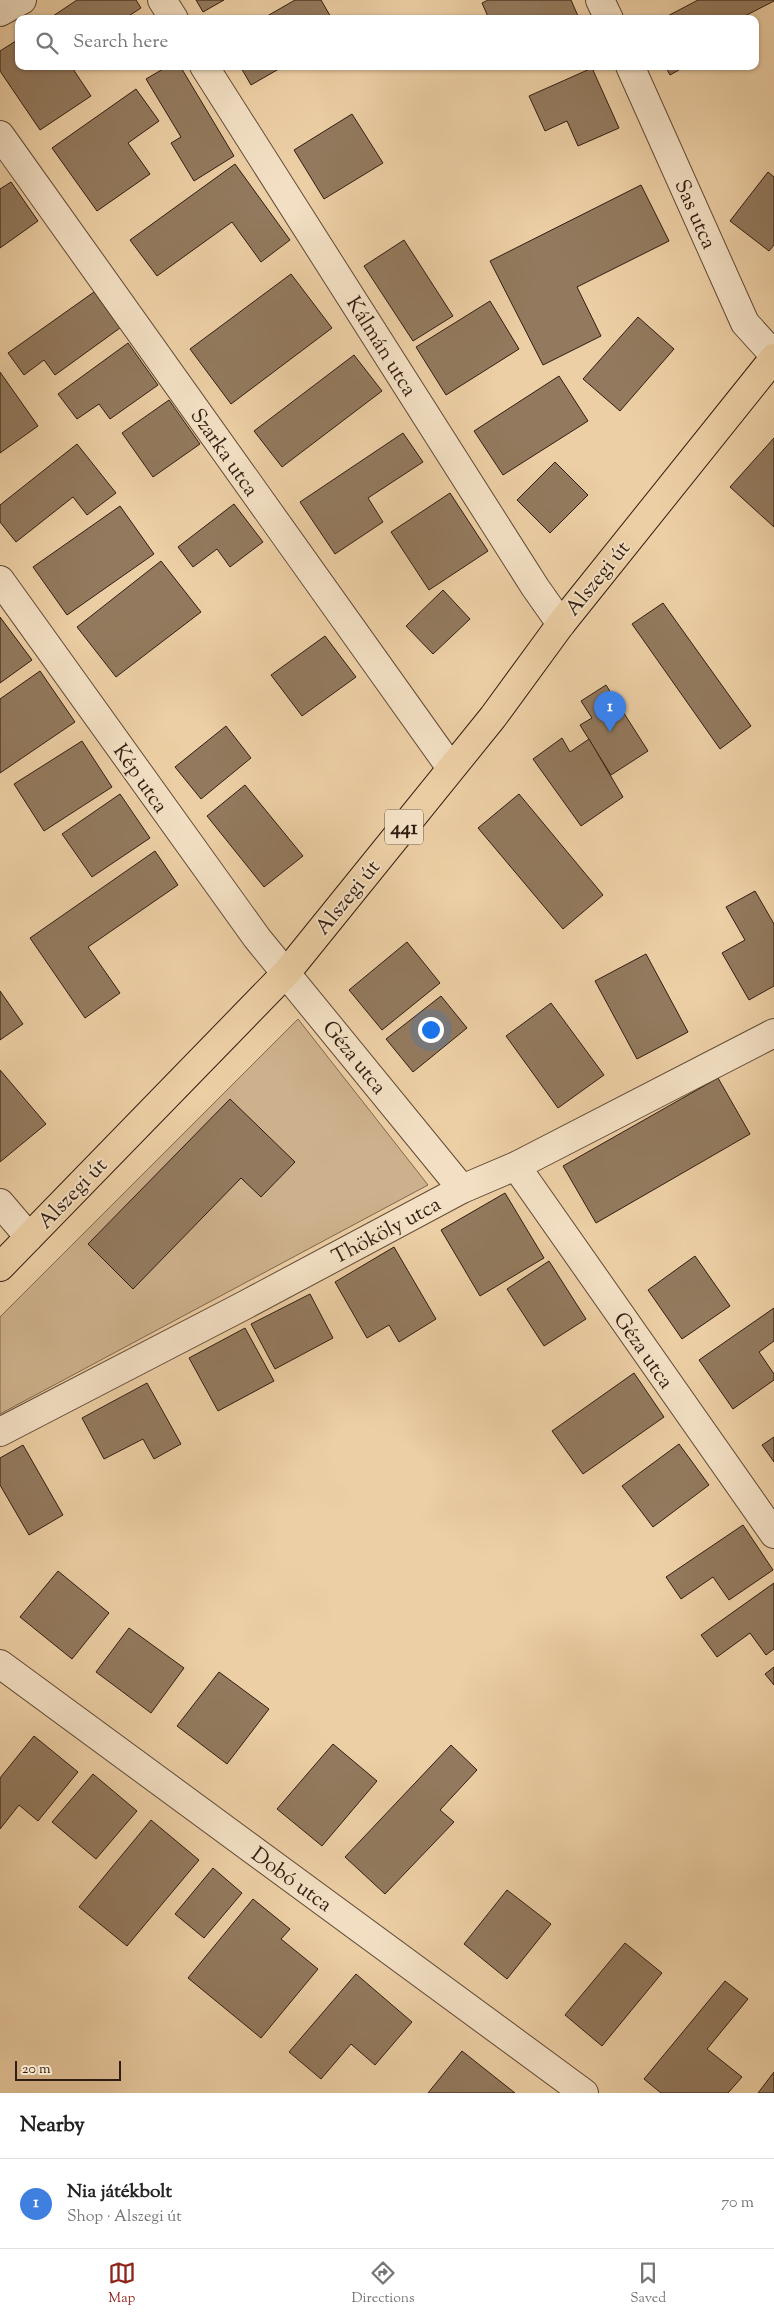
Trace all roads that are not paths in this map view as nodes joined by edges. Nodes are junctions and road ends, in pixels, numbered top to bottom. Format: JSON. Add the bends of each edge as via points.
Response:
{"nodes":[{"id":1,"x":22,"y":0,"type":"edge"},
{"id":2,"x":162,"y":0,"type":"edge"},
{"id":3,"x":600,"y":0,"type":"edge"},
{"id":4,"x":0,"y":12,"type":"edge"},
{"id":5,"x":171,"y":15,"type":"edge"},
{"id":6,"x":607,"y":15,"type":"edge"},
{"id":7,"x":207,"y":70,"type":"edge"},
{"id":8,"x":632,"y":70,"type":"edge"},
{"id":9,"x":0,"y":135,"type":"edge"},
{"id":10,"x":774,"y":356,"type":"edge"},
{"id":11,"x":0,"y":580,"type":"edge"},
{"id":12,"x":561,"y":624,"type":"junction"},
{"id":13,"x":451,"y":768,"type":"junction"},
{"id":14,"x":287,"y":972,"type":"junction"},
{"id":15,"x":774,"y":1033,"type":"edge"},
{"id":16,"x":516,"y":1166,"type":"junction"},
{"id":17,"x":462,"y":1189,"type":"junction"},
{"id":18,"x":0,"y":1203,"type":"edge"},
{"id":19,"x":29,"y":1237,"type":"junction"},
{"id":20,"x":0,"y":1267,"type":"edge"},
{"id":21,"x":0,"y":1432,"type":"edge"},
{"id":22,"x":774,"y":1534,"type":"edge"},
{"id":23,"x":0,"y":1664,"type":"edge"},
{"id":24,"x":584,"y":2093,"type":"edge"}],
"edges":[{"from":1,"to":4,"type":"street"},
{"from":2,"to":5,"type":"street"},
{"from":3,"to":6,"type":"street"},
{"from":7,"to":12,"type":"street","name":"Kálmán utca"},
{"from":8,"to":10,"type":"street","name":"Sas utca","via":[[745,323]]},
{"from":9,"to":13,"type":"street","name":"Szarka utca"},
{"from":10,"to":12,"type":"main road","name":"Alszegi út","number":"441"},
{"from":11,"to":14,"type":"street","name":"Kép utca","via":[[191,848],[257,938]]},
{"from":12,"to":13,"type":"main road","name":"Alszegi út","number":"441"},
{"from":13,"to":14,"type":"main road","name":"Alszegi út","number":"441"},
{"from":14,"to":17,"type":"street","name":"Géza utca"},
{"from":14,"to":19,"type":"main road","name":"Alszegi út","number":"441"},
{"from":15,"to":16,"type":"street","name":"Thököly utca"},
{"from":16,"to":17,"type":"street","name":"Thököly utca"},
{"from":16,"to":22,"type":"street","name":"Géza utca"},
{"from":17,"to":21,"type":"street","name":"Thököly utca"},
{"from":18,"to":19,"type":"street"},
{"from":19,"to":20,"type":"main road","name":"Alszegi út","number":"441"},
{"from":23,"to":24,"type":"street","name":"Dobó utca"}]}
